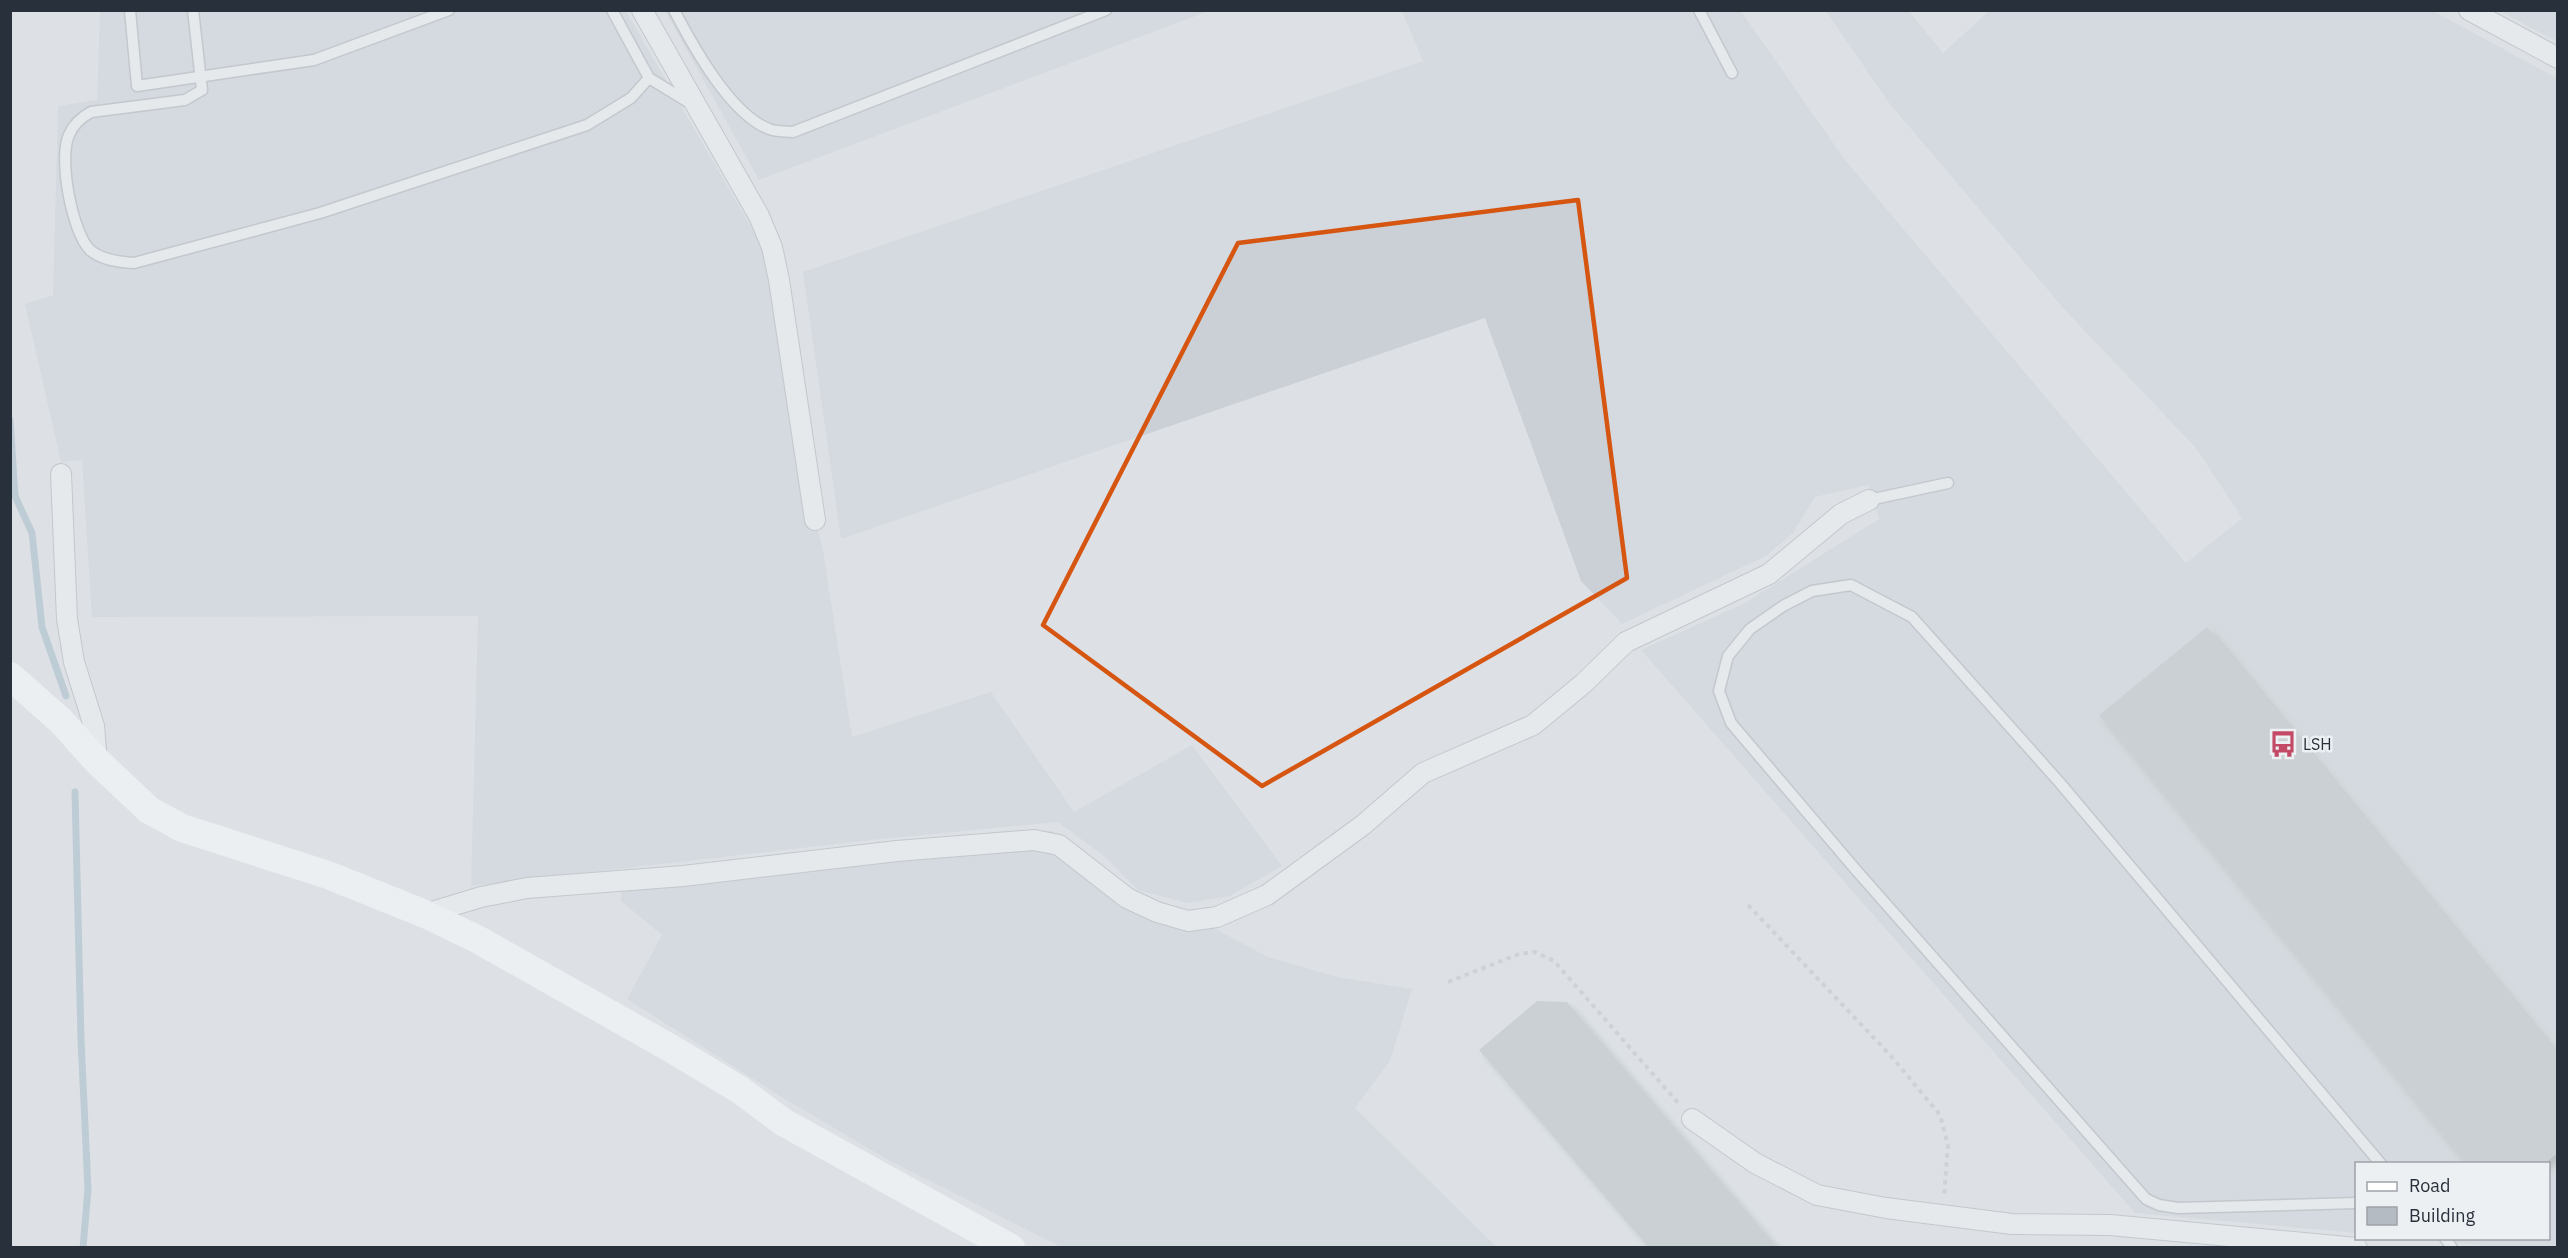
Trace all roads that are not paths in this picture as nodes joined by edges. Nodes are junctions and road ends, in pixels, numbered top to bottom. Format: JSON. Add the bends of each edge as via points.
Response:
{"nodes":[{"id":1,"x":129,"y":10,"type":"edge"},
{"id":2,"x":193,"y":10,"type":"edge"},
{"id":3,"x":448,"y":10,"type":"edge"},
{"id":4,"x":612,"y":10,"type":"edge"},
{"id":5,"x":642,"y":10,"type":"edge"},
{"id":6,"x":674,"y":10,"type":"edge"},
{"id":7,"x":1106,"y":10,"type":"edge"},
{"id":8,"x":1699,"y":10,"type":"edge"},
{"id":9,"x":2469,"y":10,"type":"edge"},
{"id":10,"x":2558,"y":58,"type":"edge"},
{"id":11,"x":1732,"y":73,"type":"dead end"},
{"id":12,"x":200,"y":76,"type":"junction"},
{"id":13,"x":649,"y":78,"type":"junction"},
{"id":14,"x":701,"y":110,"type":"junction"},
{"id":15,"x":61,"y":474,"type":"dead end"},
{"id":16,"x":1948,"y":483,"type":"dead end"},
{"id":17,"x":1869,"y":500,"type":"joint"},
{"id":18,"x":815,"y":520,"type":"dead end"},
{"id":19,"x":10,"y":676,"type":"edge"},
{"id":20,"x":97,"y":761,"type":"junction"},
{"id":21,"x":425,"y":914,"type":"junction"},
{"id":22,"x":1692,"y":1119,"type":"road end"},
{"id":23,"x":2379,"y":1162,"type":"edge"},
{"id":24,"x":2355,"y":1203,"type":"edge"},
{"id":25,"x":1011,"y":1248,"type":"edge"},
{"id":26,"x":2357,"y":1248,"type":"edge"}],
"edges":[{"from":1,"to":12,"type":"lane","via":[[137,86]]},
{"from":2,"to":12,"type":"lane"},
{"from":3,"to":12,"type":"lane","via":[[314,60]]},
{"from":4,"to":13,"type":"lane"},
{"from":5,"to":14,"type":"street"},
{"from":6,"to":7,"type":"lane","via":[[716,82],[746,114],[770,129],[793,132]]},
{"from":8,"to":11,"type":"lane"},
{"from":9,"to":10,"type":"street"},
{"from":12,"to":13,"type":"lane","via":[[202,90],[185,100],[91,112],[81,118],[69,135],[65,152],[73,217],[91,250],[112,261],[134,263],[320,213],[587,125],[631,98]]},
{"from":13,"to":14,"type":"lane"},
{"from":14,"to":18,"type":"street","via":[[772,247]]},
{"from":15,"to":20,"type":"street","via":[[67,619],[74,662],[94,726]]},
{"from":16,"to":17,"type":"lane"},
{"from":17,"to":21,"type":"street","via":[[1824,526],[1769,574],[1626,642],[1533,725],[1423,773],[1364,825],[1267,895],[1217,917],[1188,921],[1157,912],[1127,898],[1059,845],[1034,840],[527,888]]},
{"from":19,"to":20,"type":"street","via":[[61,721]]},
{"from":20,"to":21,"type":"street","via":[[149,810],[182,828],[328,875]]},
{"from":21,"to":25,"type":"street","via":[[477,939],[672,1049],[740,1090],[783,1122]]},
{"from":22,"to":26,"type":"street","via":[[1755,1163],[1817,1195],[2012,1224],[2110,1225]]},
{"from":23,"to":24,"type":"lane","via":[[2060,783],[1912,617],[1851,585],[1829,586],[1783,606],[1750,628],[1738,642],[1728,656],[1719,691],[1731,723],[2146,1199],[2178,1208]]}]}
